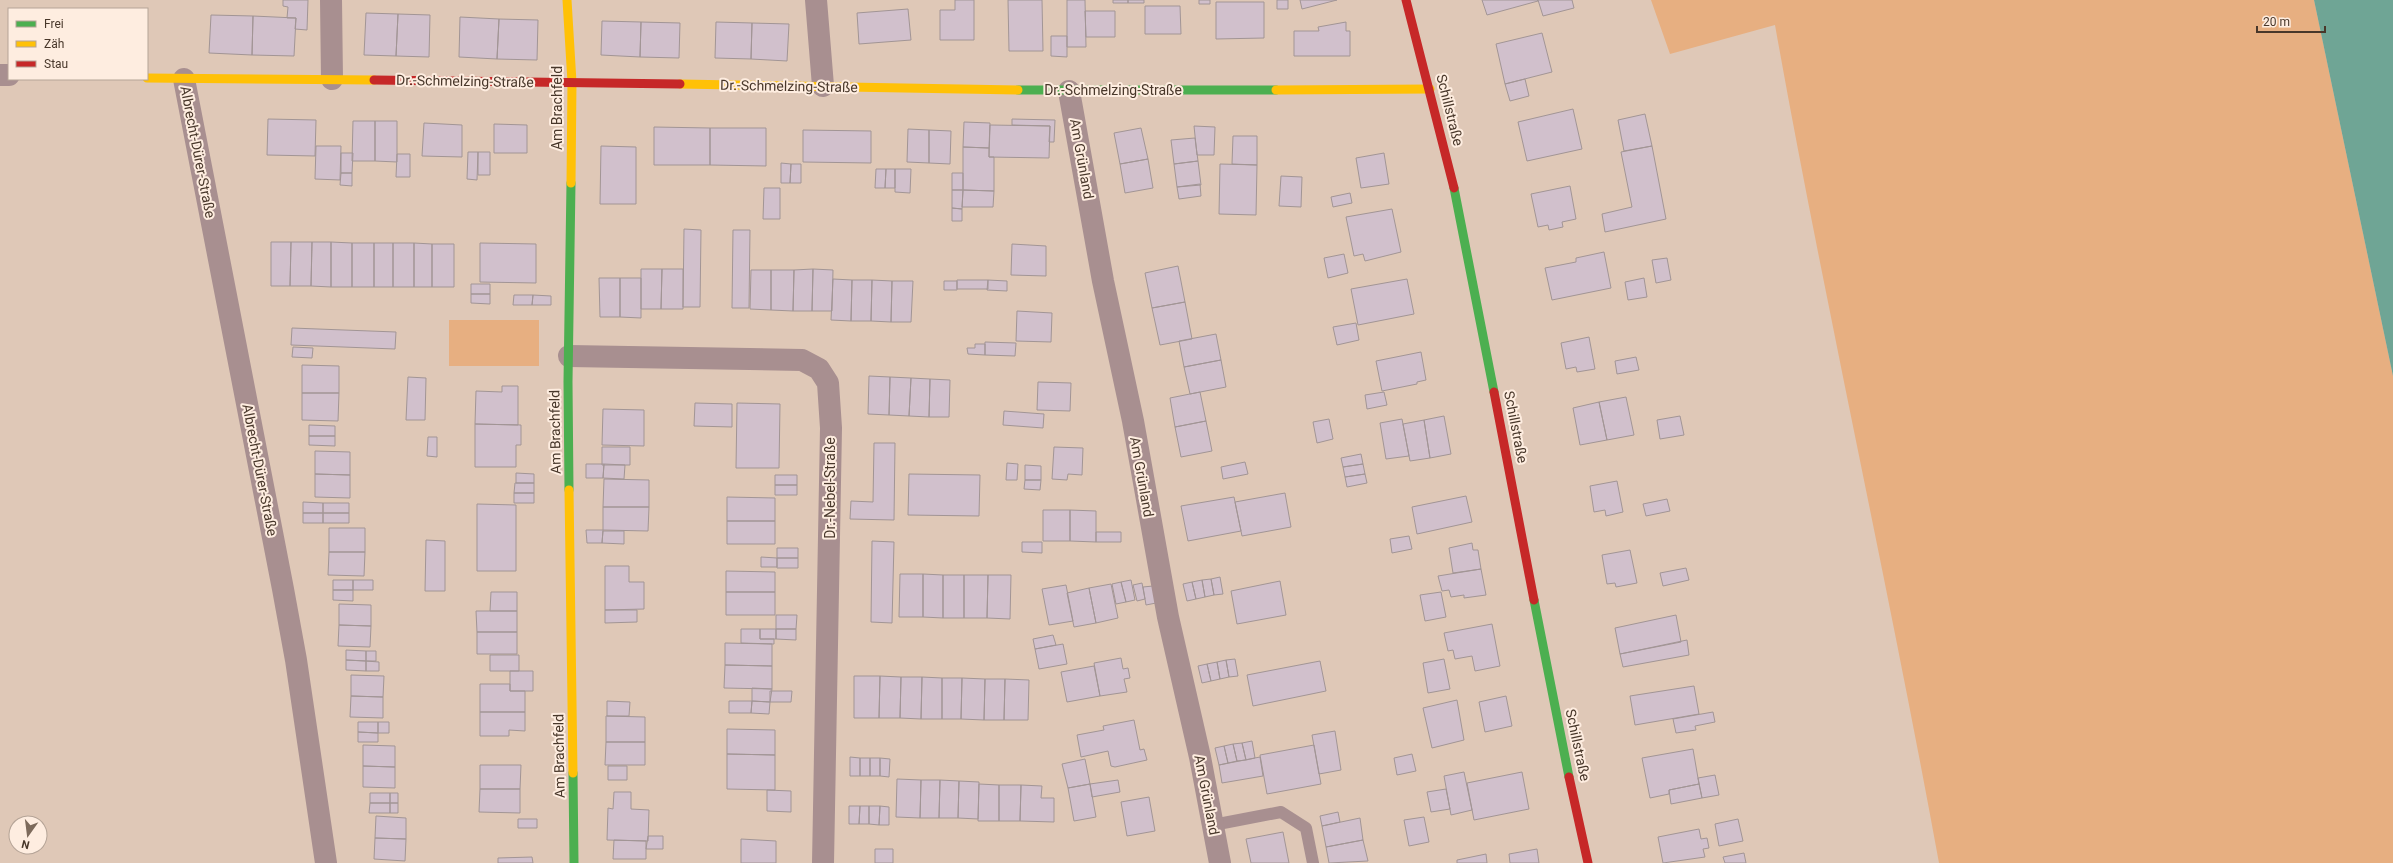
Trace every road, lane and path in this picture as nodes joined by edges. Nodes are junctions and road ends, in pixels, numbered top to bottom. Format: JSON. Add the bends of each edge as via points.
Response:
{"nodes":[{"id":1,"x":330,"y":0,"type":"edge"},
{"id":2,"x":567,"y":0,"type":"edge"},
{"id":3,"x":816,"y":0,"type":"edge"},
{"id":4,"x":1406,"y":0,"type":"edge"},
{"id":5,"x":148,"y":78,"type":"edge"},
{"id":6,"x":184,"y":79,"type":"junction"},
{"id":7,"x":332,"y":79,"type":"junction"},
{"id":8,"x":572,"y":82,"type":"junction"},
{"id":9,"x":823,"y":86,"type":"junction"},
{"id":10,"x":1430,"y":89,"type":"junction"},
{"id":11,"x":1070,"y":91,"type":"junction"},
{"id":12,"x":569,"y":356,"type":"junction"},
{"id":13,"x":1213,"y":825,"type":"junction"},
{"id":14,"x":326,"y":863,"type":"edge"},
{"id":15,"x":574,"y":863,"type":"edge"},
{"id":16,"x":823,"y":863,"type":"edge"},
{"id":17,"x":1220,"y":863,"type":"edge"},
{"id":18,"x":1313,"y":863,"type":"edge"},
{"id":19,"x":1588,"y":863,"type":"edge"}],
"edges":[{"from":1,"to":7,"type":"street"},
{"from":2,"to":8,"type":"street","name":"Am Brachfeld"},
{"from":3,"to":9,"type":"street"},
{"from":4,"to":10,"type":"street","name":"Schillstraße"},
{"from":5,"to":6,"type":"street","name":"Dr.-Schmelzing-Straße"},
{"from":6,"to":7,"type":"street","name":"Dr.-Schmelzing-Straße"},
{"from":6,"to":14,"type":"street","name":"Albrecht-Dürer-Straße","via":[[290,624]]},
{"from":7,"to":8,"type":"street","name":"Dr.-Schmelzing-Straße"},
{"from":8,"to":9,"type":"street","name":"Dr.-Schmelzing-Straße"},
{"from":8,"to":12,"type":"street","name":"Am Brachfeld"},
{"from":9,"to":11,"type":"street","name":"Dr.-Schmelzing-Straße"},
{"from":10,"to":11,"type":"street","name":"Dr.-Schmelzing-Straße"},
{"from":10,"to":19,"type":"street","name":"Schillstraße","via":[[1461,221],[1563,748]]},
{"from":11,"to":13,"type":"street","name":"Am Grünland","via":[[1103,281],[1168,617]]},
{"from":12,"to":15,"type":"street","name":"Am Brachfeld"},
{"from":12,"to":16,"type":"street","name":"Dr.-Nebel-Straße","via":[[802,360],[819,369],[828,383],[831,476]]},
{"from":13,"to":17,"type":"street","name":"Am Grünland"},
{"from":13,"to":18,"type":"lane","via":[[1281,812],[1306,828]]}]}
